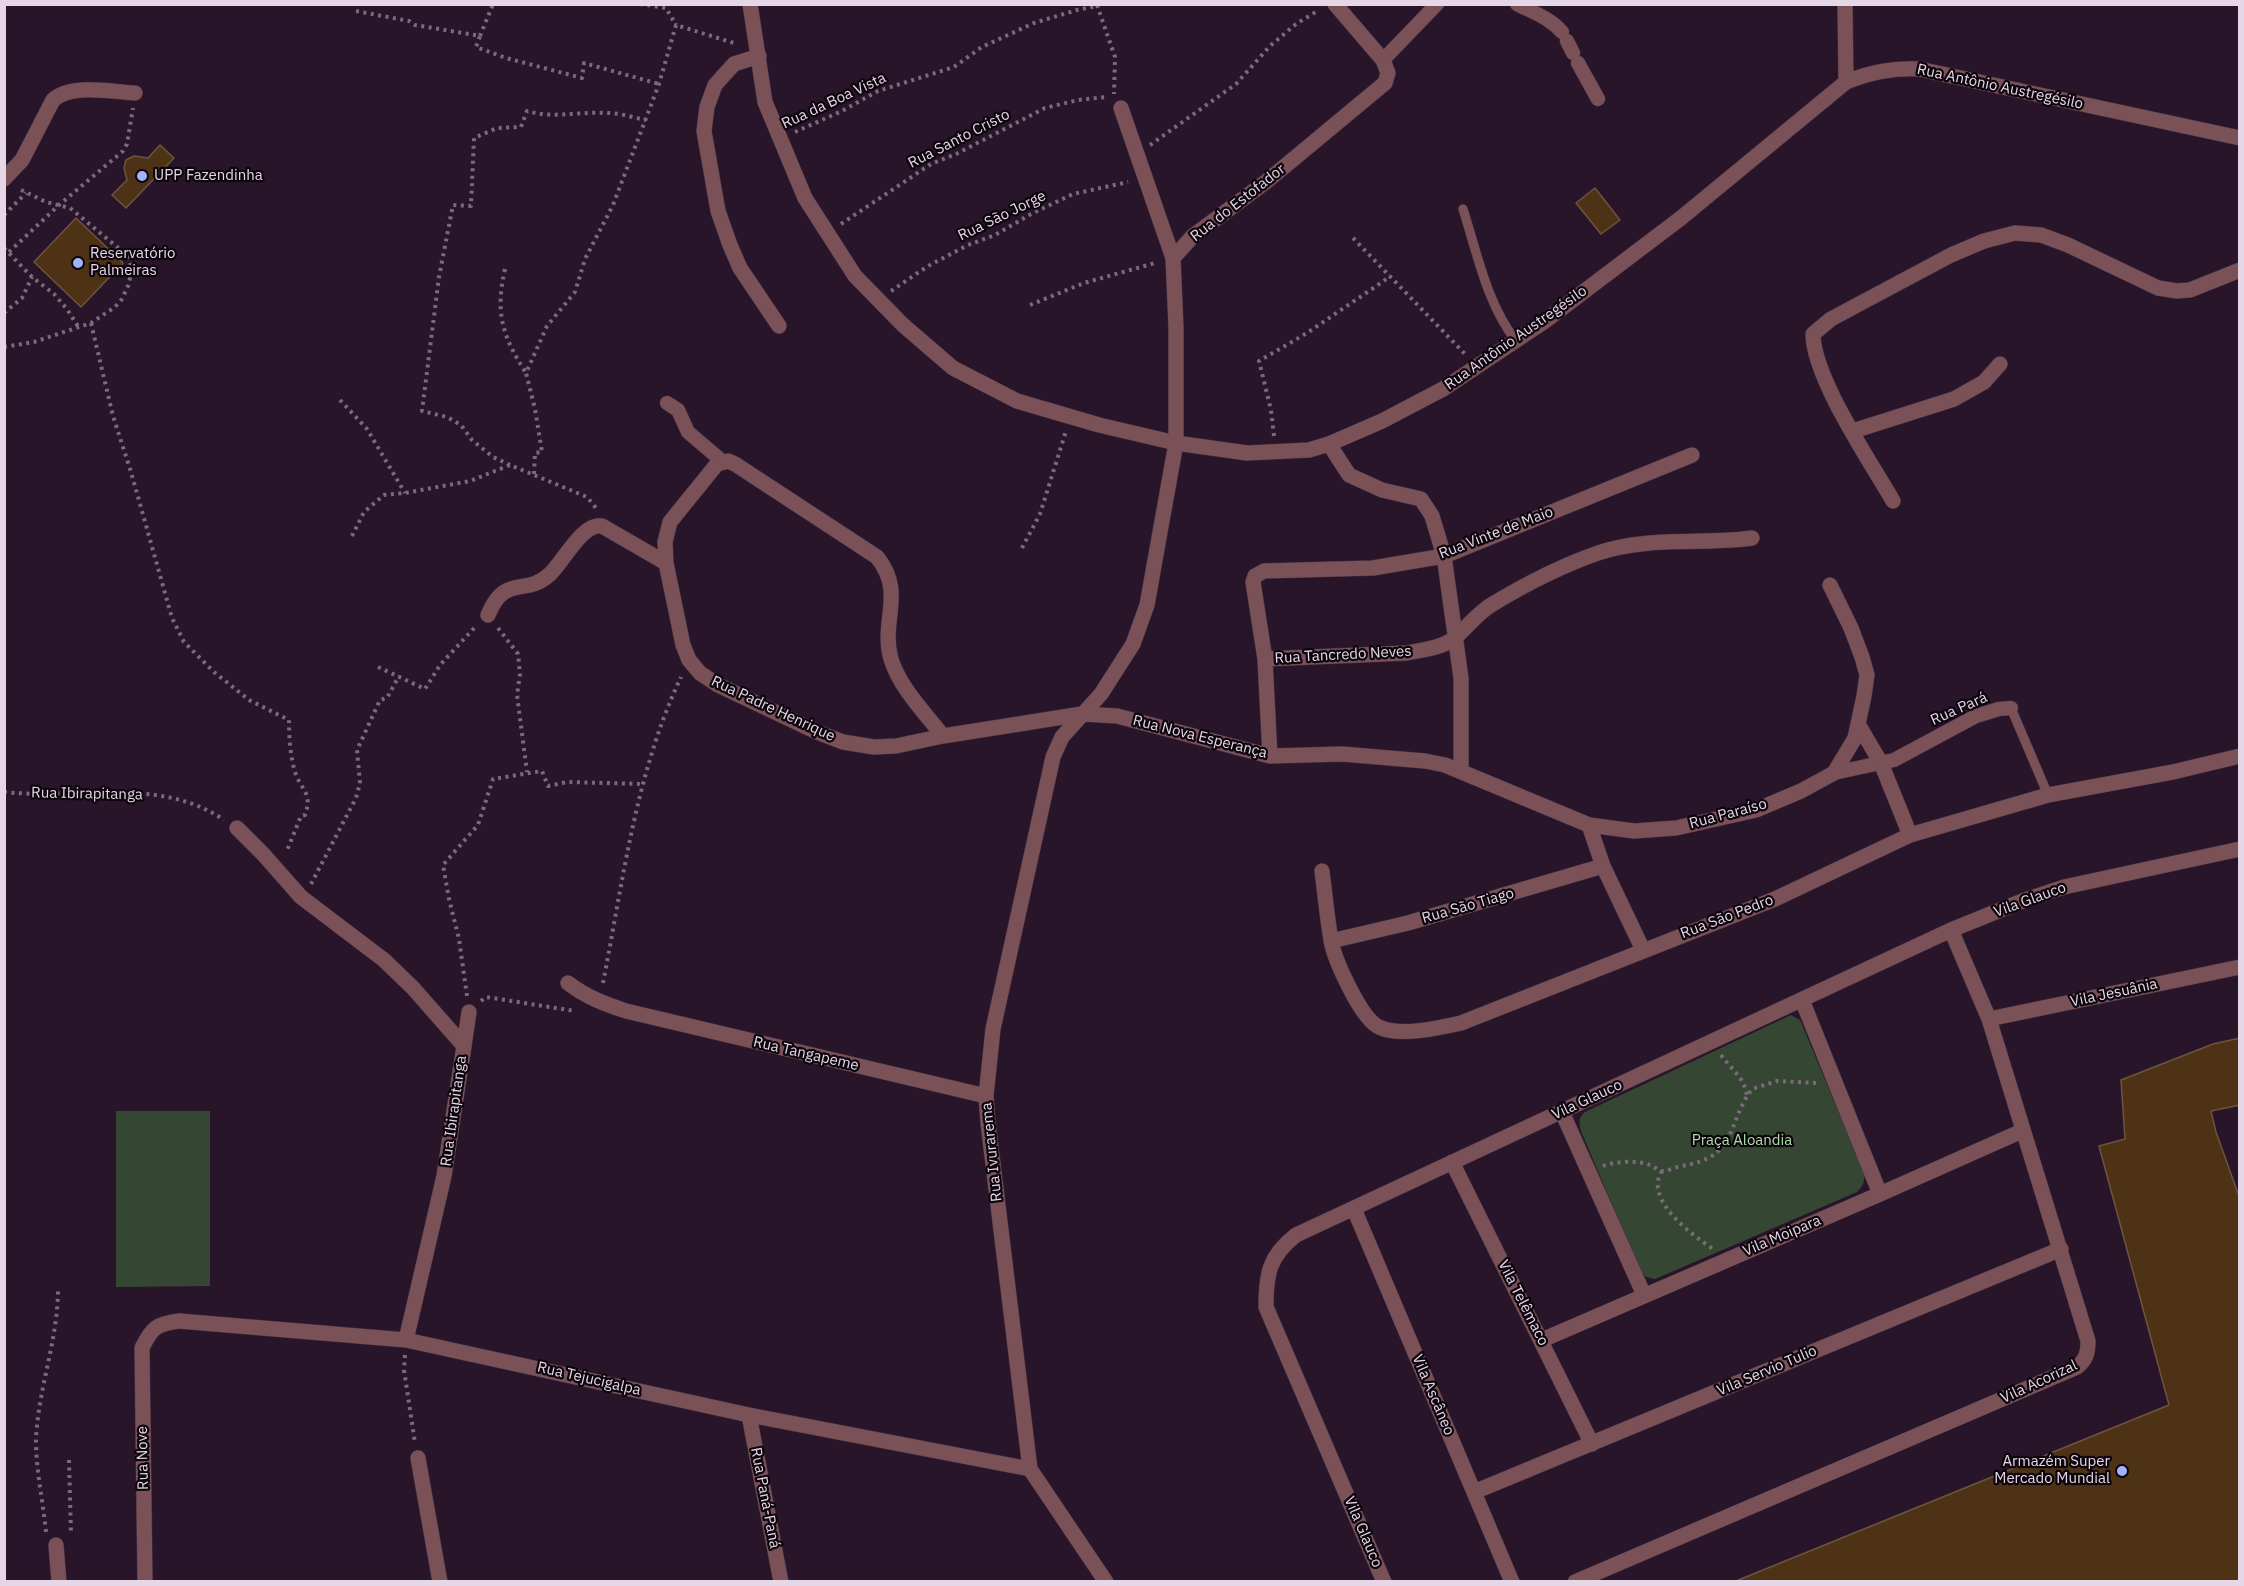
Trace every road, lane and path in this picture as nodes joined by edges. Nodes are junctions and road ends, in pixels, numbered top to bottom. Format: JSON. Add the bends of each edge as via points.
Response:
{"nodes":[{"id":1,"x":493,"y":4,"type":"edge"},
{"id":2,"x":640,"y":4,"type":"edge"},
{"id":3,"x":750,"y":4,"type":"edge"},
{"id":4,"x":1437,"y":4,"type":"edge"},
{"id":5,"x":1517,"y":4,"type":"edge"},
{"id":6,"x":1845,"y":4,"type":"edge"},
{"id":7,"x":1097,"y":5,"type":"edge"},
{"id":8,"x":1328,"y":7,"type":"edge"},
{"id":9,"x":356,"y":11,"type":"dead end"},
{"id":10,"x":676,"y":25,"type":"junction"},
{"id":11,"x":480,"y":36,"type":"junction"},
{"id":12,"x":758,"y":54,"type":"junction"},
{"id":13,"x":1385,"y":67,"type":"junction"},
{"id":14,"x":1846,"y":82,"type":"junction"},
{"id":15,"x":659,"y":84,"type":"junction"},
{"id":16,"x":135,"y":93,"type":"dead end"},
{"id":17,"x":1598,"y":99,"type":"dead end"},
{"id":18,"x":1118,"y":102,"type":"junction"},
{"id":19,"x":646,"y":120,"type":"junction"},
{"id":20,"x":131,"y":124,"type":"dead end"},
{"id":21,"x":2240,"y":138,"type":"edge"},
{"id":22,"x":780,"y":139,"type":"junction"},
{"id":23,"x":1138,"y":154,"type":"junction"},
{"id":24,"x":1146,"y":178,"type":"junction"},
{"id":25,"x":8,"y":182,"type":"edge"},
{"id":26,"x":26,"y":193,"type":"junction"},
{"id":27,"x":59,"y":205,"type":"junction"},
{"id":28,"x":1463,"y":208,"type":"dead end"},
{"id":29,"x":4,"y":215,"type":"edge"},
{"id":30,"x":826,"y":232,"type":"junction"},
{"id":31,"x":1353,"y":238,"type":"dead end"},
{"id":32,"x":4,"y":248,"type":"edge"},
{"id":33,"x":9,"y":252,"type":"junction"},
{"id":34,"x":1173,"y":258,"type":"junction"},
{"id":35,"x":505,"y":269,"type":"dead end"},
{"id":36,"x":2240,"y":270,"type":"edge"},
{"id":37,"x":1391,"y":276,"type":"junction"},
{"id":38,"x":33,"y":277,"type":"junction"},
{"id":39,"x":878,"y":300,"type":"junction"},
{"id":40,"x":1030,"y":305,"type":"dead end"},
{"id":41,"x":4,"y":314,"type":"edge"},
{"id":42,"x":91,"y":323,"type":"junction"},
{"id":43,"x":778,"y":326,"type":"dead end"},
{"id":44,"x":79,"y":328,"type":"junction"},
{"id":45,"x":1516,"y":341,"type":"junction"},
{"id":46,"x":4,"y":347,"type":"edge"},
{"id":47,"x":2000,"y":364,"type":"dead end"},
{"id":48,"x":1478,"y":367,"type":"junction"},
{"id":49,"x":526,"y":374,"type":"junction"},
{"id":50,"x":340,"y":400,"type":"dead end"},
{"id":51,"x":667,"y":403,"type":"dead end"},
{"id":52,"x":1070,"y":417,"type":"junction"},
{"id":53,"x":1853,"y":431,"type":"junction"},
{"id":54,"x":1176,"y":444,"type":"junction"},
{"id":55,"x":1329,"y":444,"type":"junction"},
{"id":56,"x":1276,"y":453,"type":"junction"},
{"id":57,"x":1692,"y":455,"type":"dead end"},
{"id":58,"x":722,"y":461,"type":"junction"},
{"id":59,"x":510,"y":465,"type":"junction"},
{"id":60,"x":534,"y":474,"type":"junction"},
{"id":61,"x":405,"y":493,"type":"junction"},
{"id":62,"x":1893,"y":501,"type":"dead end"},
{"id":63,"x":352,"y":536,"type":"dead end"},
{"id":64,"x":620,"y":537,"type":"junction"},
{"id":65,"x":1752,"y":538,"type":"dead end"},
{"id":66,"x":1022,"y":548,"type":"dead end"},
{"id":67,"x":1444,"y":556,"type":"junction"},
{"id":68,"x":666,"y":563,"type":"junction"},
{"id":69,"x":1830,"y":585,"type":"dead end"},
{"id":70,"x":488,"y":615,"type":"junction"},
{"id":71,"x":1456,"y":637,"type":"junction"},
{"id":72,"x":1265,"y":659,"type":"junction"},
{"id":73,"x":689,"y":660,"type":"junction"},
{"id":74,"x":378,"y":667,"type":"dead end"},
{"id":75,"x":399,"y":676,"type":"junction"},
{"id":76,"x":2011,"y":708,"type":"joint"},
{"id":77,"x":1082,"y":714,"type":"junction"},
{"id":78,"x":1858,"y":724,"type":"junction"},
{"id":79,"x":943,"y":736,"type":"junction"},
{"id":80,"x":1270,"y":756,"type":"junction"},
{"id":81,"x":2240,"y":756,"type":"edge"},
{"id":82,"x":1881,"y":763,"type":"junction"},
{"id":83,"x":1461,"y":771,"type":"junction"},
{"id":84,"x":527,"y":772,"type":"junction"},
{"id":85,"x":1834,"y":773,"type":"junction"},
{"id":86,"x":644,"y":784,"type":"junction"},
{"id":87,"x":4,"y":792,"type":"edge"},
{"id":88,"x":2048,"y":795,"type":"junction"},
{"id":89,"x":1589,"y":825,"type":"junction"},
{"id":90,"x":237,"y":828,"type":"joint"},
{"id":91,"x":1910,"y":835,"type":"junction"},
{"id":92,"x":2240,"y":849,"type":"edge"},
{"id":93,"x":1603,"y":866,"type":"junction"},
{"id":94,"x":1322,"y":871,"type":"dead end"},
{"id":95,"x":279,"y":873,"type":"junction"},
{"id":96,"x":301,"y":897,"type":"junction"},
{"id":97,"x":1951,"y":930,"type":"junction"},
{"id":98,"x":1331,"y":942,"type":"junction"},
{"id":99,"x":1643,"y":950,"type":"junction"},
{"id":100,"x":2240,"y":967,"type":"edge"},
{"id":101,"x":568,"y":983,"type":"dead end"},
{"id":102,"x":1802,"y":1000,"type":"junction"},
{"id":103,"x":599,"y":1002,"type":"junction"},
{"id":104,"x":579,"y":1011,"type":"dead end"},
{"id":105,"x":469,"y":1012,"type":"junction"},
{"id":106,"x":1989,"y":1019,"type":"junction"},
{"id":107,"x":1713,"y":1041,"type":"junction"},
{"id":108,"x":464,"y":1046,"type":"junction"},
{"id":109,"x":1835,"y":1081,"type":"junction"},
{"id":110,"x":986,"y":1096,"type":"junction"},
{"id":111,"x":1747,"y":1096,"type":"junction"},
{"id":112,"x":1562,"y":1112,"type":"junction"},
{"id":113,"x":2022,"y":1131,"type":"junction"},
{"id":114,"x":1452,"y":1162,"type":"junction"},
{"id":115,"x":1588,"y":1171,"type":"junction"},
{"id":116,"x":1662,"y":1171,"type":"junction"},
{"id":117,"x":1880,"y":1194,"type":"junction"},
{"id":118,"x":1354,"y":1209,"type":"junction"},
{"id":119,"x":2061,"y":1249,"type":"junction"},
{"id":120,"x":1733,"y":1257,"type":"junction"},
{"id":121,"x":58,"y":1288,"type":"dead end"},
{"id":122,"x":1644,"y":1295,"type":"junction"},
{"id":123,"x":148,"y":1335,"type":"joint"},
{"id":124,"x":406,"y":1340,"type":"junction"},
{"id":125,"x":1542,"y":1340,"type":"junction"},
{"id":126,"x":749,"y":1415,"type":"junction"},
{"id":127,"x":1592,"y":1444,"type":"junction"},
{"id":128,"x":418,"y":1458,"type":"joint"},
{"id":129,"x":69,"y":1460,"type":"dead end"},
{"id":130,"x":1030,"y":1469,"type":"junction"},
{"id":131,"x":1474,"y":1492,"type":"junction"},
{"id":132,"x":56,"y":1545,"type":"junction"},
{"id":133,"x":59,"y":1581,"type":"edge"},
{"id":134,"x":145,"y":1581,"type":"edge"},
{"id":135,"x":440,"y":1581,"type":"edge"},
{"id":136,"x":781,"y":1581,"type":"edge"},
{"id":137,"x":1106,"y":1581,"type":"edge"},
{"id":138,"x":1384,"y":1581,"type":"edge"},
{"id":139,"x":1512,"y":1581,"type":"edge"},
{"id":140,"x":1575,"y":1581,"type":"edge"}],
"edges":[{"from":1,"to":11,"type":"path"},
{"from":2,"to":10,"type":"path","via":[[666,8]]},
{"from":3,"to":12,"type":"street","name":"Rua Antônio Austregésilo"},
{"from":4,"to":13,"type":"street"},
{"from":5,"to":17,"type":"street","via":[[1555,24]]},
{"from":6,"to":14,"type":"street"},
{"from":7,"to":18,"type":"path","via":[[1114,57]]},
{"from":7,"to":22,"type":"path","name":"Rua da Boa Vista","via":[[1034,23],[982,46],[954,67],[878,91]]},
{"from":8,"to":13,"type":"street"},
{"from":8,"to":23,"type":"path","via":[[1296,24],[1236,84]]},
{"from":9,"to":11,"type":"path"},
{"from":10,"to":12,"type":"path"},
{"from":10,"to":15,"type":"path"},
{"from":11,"to":15,"type":"path","via":[[476,47],[506,58],[582,78],[584,63]]},
{"from":12,"to":22,"type":"street","name":"Rua Antônio Austregésilo","via":[[765,102]]},
{"from":12,"to":43,"type":"street","via":[[734,64],[716,85],[707,107],[704,131],[718,210],[730,245],[740,268]]},
{"from":13,"to":34,"type":"street","name":"Rua do Estofador","via":[[1385,82],[1267,181],[1193,236]]},
{"from":14,"to":21,"type":"street","name":"Rua Antônio Austregésilo","via":[[1870,72],[1919,69]]},
{"from":14,"to":45,"type":"street","name":"Rua Antônio Austregésilo","via":[[1682,218]]},
{"from":15,"to":19,"type":"path"},
{"from":16,"to":25,"type":"street","via":[[72,90],[58,95]]},
{"from":18,"to":23,"type":"street","name":"Rua Ivurarema"},
{"from":18,"to":30,"type":"path","name":"Rua Santo Cristo","via":[[1078,100],[1045,108],[932,164]]},
{"from":19,"to":49,"type":"path","via":[[612,205],[585,258],[575,292],[547,326]]},
{"from":19,"to":59,"type":"path","via":[[611,113],[561,116],[527,111],[521,127],[497,128],[474,138],[471,206],[453,205],[422,411],[461,425],[493,458]]},
{"from":20,"to":27,"type":"path","via":[[123,152]]},
{"from":22,"to":30,"type":"street","name":"Rua Antônio Austregésilo","via":[[805,198]]},
{"from":23,"to":24,"type":"street","name":"Rua Ivurarema"},
{"from":24,"to":34,"type":"street","name":"Rua Ivurarema"},
{"from":24,"to":39,"type":"path","name":"Rua São Jorge","via":[[1074,194],[928,266]]},
{"from":25,"to":26,"type":"path"},
{"from":26,"to":27,"type":"path"},
{"from":26,"to":29,"type":"path"},
{"from":27,"to":33,"type":"path"},
{"from":27,"to":42,"type":"path","via":[[78,214],[131,262],[122,299]]},
{"from":28,"to":45,"type":"lane","via":[[1492,300]]},
{"from":30,"to":39,"type":"street","name":"Rua Antônio Austregésilo","via":[[855,276]]},
{"from":31,"to":37,"type":"path"},
{"from":32,"to":33,"type":"path"},
{"from":33,"to":38,"type":"path"},
{"from":34,"to":40,"type":"path","via":[[1084,283]]},
{"from":34,"to":54,"type":"street","name":"Rua Ivurarema"},
{"from":35,"to":49,"type":"path","via":[[500,292],[503,326]]},
{"from":36,"to":53,"type":"street","via":[[2190,290],[2177,291],[2151,285],[2041,235],[2015,233],[1984,241],[1831,319],[1813,334],[1816,358]]},
{"from":37,"to":48,"type":"path"},
{"from":37,"to":56,"type":"path","via":[[1259,361]]},
{"from":38,"to":41,"type":"path","via":[[22,298]]},
{"from":38,"to":44,"type":"path","via":[[54,294]]},
{"from":39,"to":52,"type":"street","name":"Rua Antônio Austregésilo","via":[[953,368],[1017,401]]},
{"from":42,"to":44,"type":"path"},
{"from":42,"to":95,"type":"path","via":[[113,417],[172,618],[189,648],[214,672],[249,700],[289,720],[296,773],[308,792],[308,807]]},
{"from":44,"to":46,"type":"path"},
{"from":45,"to":48,"type":"street","name":"Rua Antônio Austregésilo"},
{"from":47,"to":53,"type":"street","via":[[1984,382],[1954,399]]},
{"from":48,"to":55,"type":"street","name":"Rua Antônio Austregésilo","via":[[1382,421]]},
{"from":49,"to":60,"type":"path","via":[[542,452],[535,453]]},
{"from":50,"to":61,"type":"path","via":[[367,429]]},
{"from":51,"to":58,"type":"street","via":[[678,410],[688,432]]},
{"from":52,"to":54,"type":"street","name":"Rua Antônio Austregésilo"},
{"from":52,"to":66,"type":"path","via":[[1040,514]]},
{"from":53,"to":62,"type":"street"},
{"from":54,"to":56,"type":"street","name":"Rua Antônio Austregésilo"},
{"from":54,"to":77,"type":"street","name":"Rua Ivurarema","via":[[1147,606],[1133,644],[1112,679]]},
{"from":55,"to":56,"type":"street","name":"Rua Antônio Austregésilo"},
{"from":55,"to":67,"type":"street","via":[[1349,475],[1382,490],[1420,499],[1432,516]]},
{"from":57,"to":67,"type":"street","name":"Rua Vinte de Maio"},
{"from":58,"to":68,"type":"street","name":"Rua Padre Henrique","via":[[670,522],[665,542]]},
{"from":58,"to":79,"type":"street","via":[[735,464],[882,563],[891,580],[891,660],[900,680]]},
{"from":59,"to":60,"type":"path"},
{"from":59,"to":61,"type":"path","via":[[470,481]]},
{"from":60,"to":64,"type":"path","via":[[587,497]]},
{"from":61,"to":63,"type":"path","via":[[384,495],[364,512]]},
{"from":64,"to":68,"type":"street"},
{"from":64,"to":70,"type":"street","via":[[602,525],[589,527],[543,580],[505,590]]},
{"from":65,"to":71,"type":"street","name":"Rua Tancredo Neves","via":[[1630,544],[1598,554],[1562,568],[1490,606]]},
{"from":67,"to":71,"type":"street"},
{"from":67,"to":72,"type":"street","name":"Rua Vinte de Maio","via":[[1373,568],[1264,571],[1253,582]]},
{"from":68,"to":73,"type":"street","name":"Rua Padre Henrique"},
{"from":69,"to":78,"type":"street","via":[[1851,628],[1867,675]]},
{"from":70,"to":75,"type":"path","via":[[440,665],[425,688]]},
{"from":70,"to":84,"type":"path","via":[[518,654],[517,695]]},
{"from":71,"to":72,"type":"street","name":"Rua Tancredo Neves","via":[[1444,644],[1406,653]]},
{"from":71,"to":83,"type":"street","via":[[1461,678]]},
{"from":72,"to":80,"type":"street"},
{"from":73,"to":79,"type":"street","name":"Rua Padre Henrique","via":[[700,674],[718,685],[843,742],[896,746]]},
{"from":73,"to":86,"type":"path","via":[[667,706]]},
{"from":74,"to":75,"type":"path"},
{"from":75,"to":96,"type":"path","via":[[387,698],[380,700],[357,750],[360,783],[356,798],[320,870]]},
{"from":76,"to":82,"type":"street","name":"Rua Pará","via":[[1976,716],[1894,760]]},
{"from":76,"to":88,"type":"lane","name":"Rua Pará"},
{"from":77,"to":79,"type":"street","name":"Rua Padre Henrique"},
{"from":77,"to":80,"type":"street","name":"Rua Nova Esperança","via":[[1118,716]]},
{"from":77,"to":110,"type":"street","name":"Rua Ivurarema","via":[[1062,736],[1053,757],[993,1029]]},
{"from":78,"to":82,"type":"street"},
{"from":78,"to":85,"type":"street","via":[[1855,738]]},
{"from":80,"to":83,"type":"street","name":"Rua Nova Esperança","via":[[1342,754],[1425,761]]},
{"from":81,"to":88,"type":"street","name":"Rua São Pedro"},
{"from":82,"to":85,"type":"street","name":"Rua Pará"},
{"from":82,"to":91,"type":"street"},
{"from":83,"to":89,"type":"street","name":"Rua Paraíso"},
{"from":84,"to":86,"type":"path","via":[[542,771],[548,786],[567,782]]},
{"from":84,"to":105,"type":"path","via":[[493,779],[478,825],[443,865]]},
{"from":85,"to":89,"type":"street","name":"Rua Paraíso","via":[[1756,810],[1676,828],[1634,831]]},
{"from":86,"to":103,"type":"path"},
{"from":87,"to":90,"type":"path","name":"Rua Ibirapitanga","via":[[115,792],[172,798],[208,809]]},
{"from":88,"to":91,"type":"street","name":"Rua São Pedro"},
{"from":89,"to":93,"type":"street"},
{"from":90,"to":95,"type":"street","name":"Rua Ibirapitanga"},
{"from":91,"to":99,"type":"street","name":"Rua São Pedro","via":[[1774,899]]},
{"from":92,"to":97,"type":"street","name":"Vila Glauco","via":[[2064,886]]},
{"from":93,"to":98,"type":"street","name":"Rua São Tiago"},
{"from":93,"to":99,"type":"street"},
{"from":94,"to":98,"type":"street","name":"Rua São Pedro"},
{"from":95,"to":96,"type":"street","name":"Rua Ibirapitanga"},
{"from":96,"to":108,"type":"street","name":"Rua Ibirapitanga","via":[[384,960]]},
{"from":97,"to":102,"type":"street","name":"Vila Glauco"},
{"from":97,"to":106,"type":"street","name":"Vila Acorizal"},
{"from":98,"to":99,"type":"street","name":"Rua São Pedro","via":[[1368,1019],[1379,1027],[1425,1031],[1461,1023]]},
{"from":100,"to":106,"type":"street","name":"Vila Jesuânia"},
{"from":101,"to":103,"type":"street","name":"Rua Tangapeme"},
{"from":102,"to":107,"type":"street","name":"Vila Glauco"},
{"from":102,"to":109,"type":"street"},
{"from":103,"to":110,"type":"street","name":"Rua Tangapeme"},
{"from":104,"to":105,"type":"path","via":[[486,997]]},
{"from":105,"to":108,"type":"street"},
{"from":106,"to":113,"type":"street","name":"Vila Acorizal"},
{"from":107,"to":111,"type":"path","via":[[1746,1086]]},
{"from":107,"to":112,"type":"street","name":"Vila Glauco"},
{"from":108,"to":124,"type":"street","name":"Rua Ibirapitanga","via":[[444,1176]]},
{"from":109,"to":111,"type":"path","via":[[1777,1080],[1752,1089]]},
{"from":109,"to":117,"type":"street"},
{"from":110,"to":130,"type":"street","name":"Rua Ivurarema"},
{"from":111,"to":116,"type":"path","via":[[1728,1142],[1716,1154]]},
{"from":112,"to":114,"type":"street","name":"Vila Glauco"},
{"from":112,"to":115,"type":"street"},
{"from":113,"to":117,"type":"street","name":"Vila Moipara"},
{"from":113,"to":119,"type":"street","name":"Vila Acorizal"},
{"from":114,"to":118,"type":"street","name":"Vila Glauco"},
{"from":114,"to":125,"type":"street","name":"Vila Telêmaco"},
{"from":115,"to":116,"type":"path","via":[[1623,1162],[1648,1164]]},
{"from":115,"to":122,"type":"street"},
{"from":116,"to":120,"type":"path","via":[[1658,1188],[1674,1217],[1704,1243]]},
{"from":117,"to":120,"type":"street","name":"Vila Moipara"},
{"from":118,"to":131,"type":"street","name":"Vila Ascâneo"},
{"from":118,"to":138,"type":"street","name":"Vila Glauco","via":[[1296,1235],[1283,1245],[1272,1260],[1266,1307]]},
{"from":119,"to":127,"type":"street","name":"Vila Servio Tulio"},
{"from":119,"to":140,"type":"street","name":"Vila Acorizal","via":[[2088,1341],[2084,1361],[2077,1367]]},
{"from":120,"to":122,"type":"street","name":"Vila Moipara"},
{"from":121,"to":132,"type":"path","via":[[58,1309],[36,1438],[48,1541]]},
{"from":122,"to":125,"type":"street","name":"Vila Moipara"},
{"from":123,"to":124,"type":"street","name":"Rua Tejucigalpa","via":[[163,1323],[179,1321]]},
{"from":123,"to":134,"type":"street","name":"Rua Nove","via":[[142,1348],[141,1372]]},
{"from":124,"to":126,"type":"street","name":"Rua Tejucigalpa"},
{"from":124,"to":128,"type":"path","via":[[404,1370]]},
{"from":125,"to":127,"type":"street","name":"Vila Telêmaco"},
{"from":126,"to":130,"type":"street","name":"Rua Tejucigalpa"},
{"from":126,"to":136,"type":"street","name":"Rua Paná-Paná"},
{"from":127,"to":131,"type":"street","name":"Vila Servio Tulio"},
{"from":128,"to":135,"type":"street"},
{"from":129,"to":132,"type":"path","via":[[71,1536]]},
{"from":130,"to":137,"type":"street","name":"Rua Ivurarema"},
{"from":131,"to":139,"type":"street","name":"Vila Ascâneo"},
{"from":132,"to":133,"type":"street"}]}
